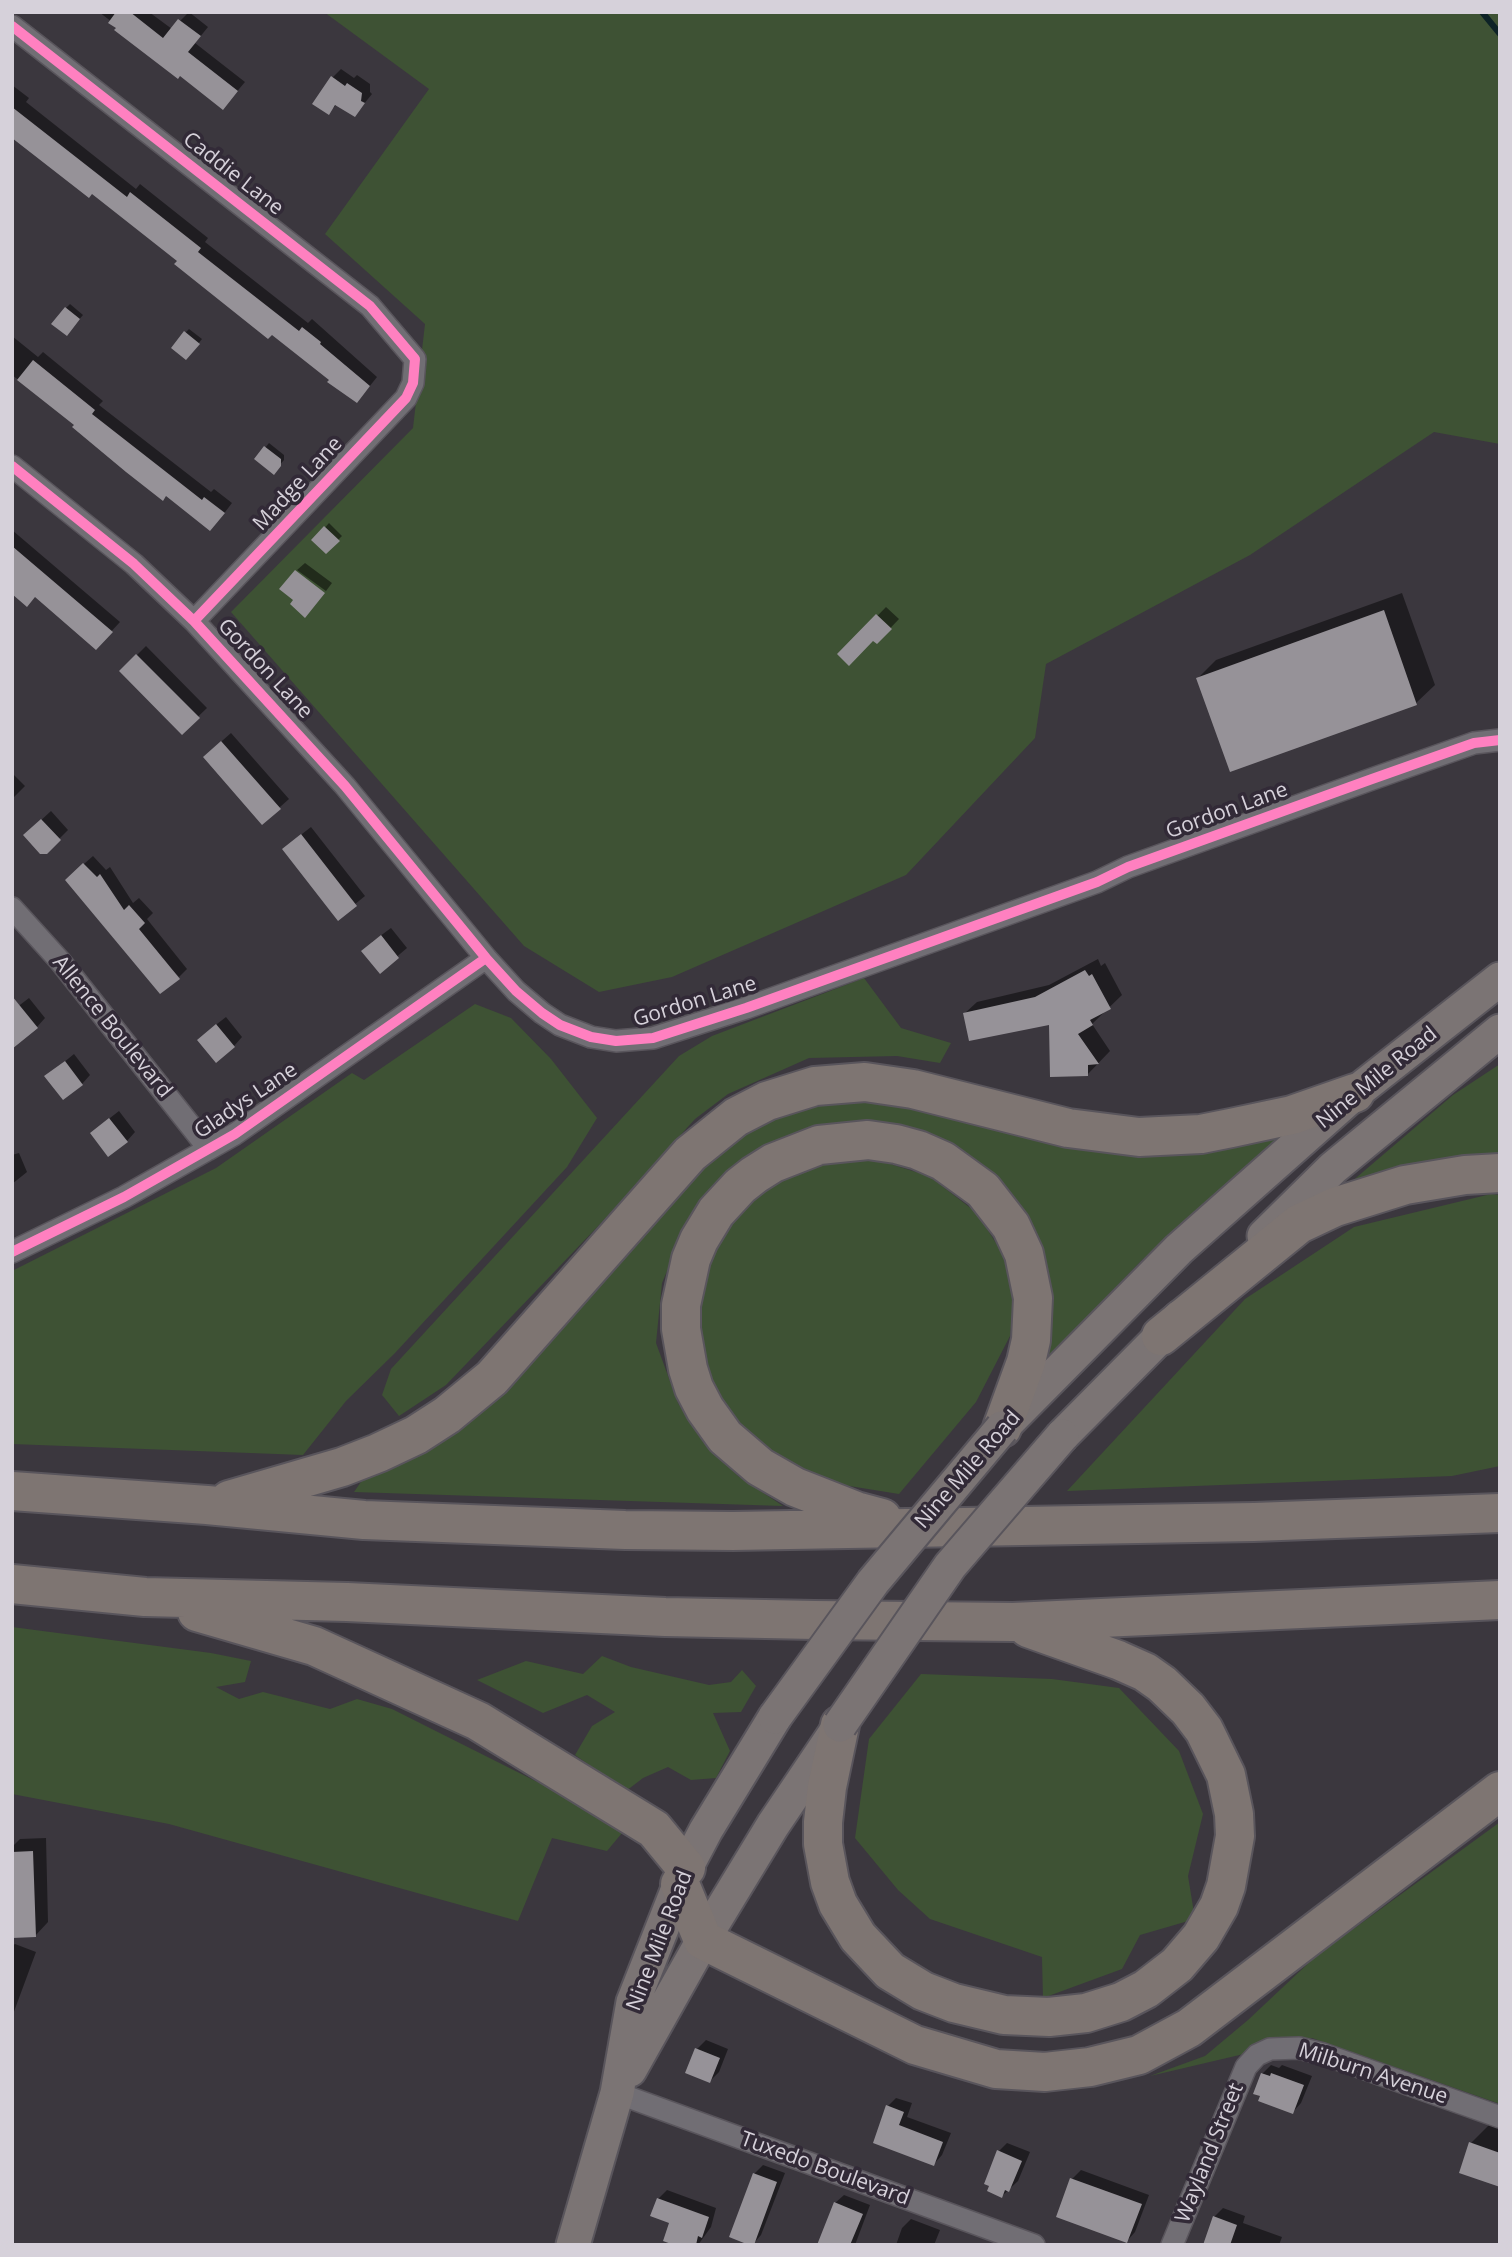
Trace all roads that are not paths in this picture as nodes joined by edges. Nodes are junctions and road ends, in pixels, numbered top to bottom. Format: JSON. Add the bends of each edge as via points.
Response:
{"nodes":[{"id":1,"x":12,"y":26,"type":"edge"},
{"id":2,"x":414,"y":366,"type":"joint"},
{"id":3,"x":12,"y":466,"type":"edge"},
{"id":4,"x":194,"y":621,"type":"junction"},
{"id":5,"x":1500,"y":740,"type":"edge"},
{"id":6,"x":12,"y":908,"type":"edge"},
{"id":7,"x":486,"y":958,"type":"junction"},
{"id":8,"x":1500,"y":979,"type":"edge"},
{"id":9,"x":1500,"y":1031,"type":"edge"},
{"id":10,"x":1355,"y":1093,"type":"junction"},
{"id":11,"x":209,"y":1149,"type":"junction"},
{"id":12,"x":1500,"y":1173,"type":"edge"},
{"id":13,"x":12,"y":1252,"type":"edge"},
{"id":14,"x":1161,"y":1336,"type":"junction"},
{"id":15,"x":1002,"y":1428,"type":"junction"},
{"id":16,"x":12,"y":1491,"type":"edge"},
{"id":17,"x":1500,"y":1496,"type":"edge"},
{"id":18,"x":207,"y":1505,"type":"junction"},
{"id":19,"x":1500,"y":1513,"type":"edge"},
{"id":20,"x":1452,"y":1514,"type":"junction"},
{"id":21,"x":915,"y":1527,"type":"junction"},
{"id":22,"x":12,"y":1584,"type":"edge"},
{"id":23,"x":145,"y":1597,"type":"junction"},
{"id":24,"x":1500,"y":1600,"type":"edge"},
{"id":25,"x":1013,"y":1622,"type":"junction"},
{"id":26,"x":840,"y":1726,"type":"junction"},
{"id":27,"x":1500,"y":1791,"type":"edge"},
{"id":28,"x":683,"y":1876,"type":"junction"},
{"id":29,"x":703,"y":1940,"type":"junction"},
{"id":30,"x":1249,"y":2063,"type":"joint"},
{"id":31,"x":617,"y":2093,"type":"junction"},
{"id":32,"x":1500,"y":2116,"type":"edge"},
{"id":33,"x":573,"y":2245,"type":"edge"},
{"id":34,"x":1034,"y":2245,"type":"edge"},
{"id":35,"x":1172,"y":2245,"type":"edge"}],
"edges":[{"from":1,"to":2,"type":"street","name":"Caddie Lane","via":[[370,306],[415,359]]},
{"from":2,"to":4,"type":"street","name":"Madge Lane","via":[[406,398]]},
{"from":3,"to":4,"type":"street","name":"Gordon Lane","via":[[134,564]]},
{"from":4,"to":7,"type":"street","name":"Gordon Lane","via":[[345,786]]},
{"from":5,"to":7,"type":"street","name":"Gordon Lane","via":[[1474,743],[967,929],[653,1038],[616,1041],[560,1025],[516,991]]},
{"from":6,"to":11,"type":"street","name":"Allence Boulevard","via":[[60,961]]},
{"from":7,"to":11,"type":"street","name":"Gladys Lane"},
{"from":8,"to":10,"type":"main road","name":"Nine Mile Road"},
{"from":9,"to":14,"type":"main road","name":"Nine Mile Road","via":[[1333,1168]]},
{"from":10,"to":15,"type":"main road","name":"Nine Mile Road","via":[[1179,1249]]},
{"from":10,"to":18,"type":"highway","via":[[1298,1113],[1231,1128],[1139,1137],[1068,1128],[912,1089],[864,1082],[815,1086],[767,1101],[736,1117],[690,1154],[492,1378],[447,1415],[415,1435],[342,1467]]},
{"from":11,"to":13,"type":"street","name":"Gladys Lane"},
{"from":12,"to":14,"type":"highway","via":[[1405,1185],[1335,1207],[1299,1224]]},
{"from":14,"to":26,"type":"main road","name":"Nine Mile Road","bridge":true,"via":[[1062,1436],[950,1566]]},
{"from":15,"to":21,"type":"highway","via":[[1031,1340],[1031,1279],[1011,1226],[965,1175],[918,1150],[868,1140],[842,1141],[773,1163],[725,1201],[699,1240],[681,1305],[684,1353],[705,1409],[743,1455],[795,1487]]},
{"from":15,"to":28,"type":"main road","name":"Nine Mile Road","bridge":true,"via":[[873,1582],[775,1717]]},
{"from":16,"to":18,"type":"highway"},
{"from":17,"to":20,"type":"highway"},
{"from":18,"to":21,"type":"highway","via":[[364,1520],[625,1530]]},
{"from":19,"to":20,"type":"highway"},
{"from":20,"to":21,"type":"highway"},
{"from":22,"to":23,"type":"highway"},
{"from":23,"to":25,"type":"highway","via":[[665,1618]]},
{"from":23,"to":28,"type":"highway","via":[[314,1646],[478,1721],[654,1829]]},
{"from":24,"to":25,"type":"highway"},
{"from":25,"to":26,"type":"highway","via":[[1118,1660],[1161,1684],[1204,1730],[1226,1775],[1235,1836],[1223,1896],[1201,1937],[1177,1965],[1146,1989],[1086,2013],[1004,2015],[923,1992],[890,1970],[859,1937],[830,1882],[823,1822]]},
{"from":26,"to":29,"type":"main road","name":"Nine Mile Road"},
{"from":27,"to":29,"type":"highway","via":[[1189,2028],[1139,2055],[1090,2067],[1004,2070],[915,2045]]},
{"from":28,"to":29,"type":"highway"},
{"from":28,"to":31,"type":"main road","name":"Nine Mile Road","via":[[633,2002]]},
{"from":29,"to":31,"type":"main road","name":"Nine Mile Road"},
{"from":30,"to":32,"type":"street","name":"Milburn Avenue","via":[[1270,2049],[1299,2048]]},
{"from":30,"to":35,"type":"street","name":"Wayland Street"},
{"from":31,"to":33,"type":"main road","name":"Nine Mile Road"},
{"from":31,"to":34,"type":"street","name":"Tuxedo Boulevard"}]}
